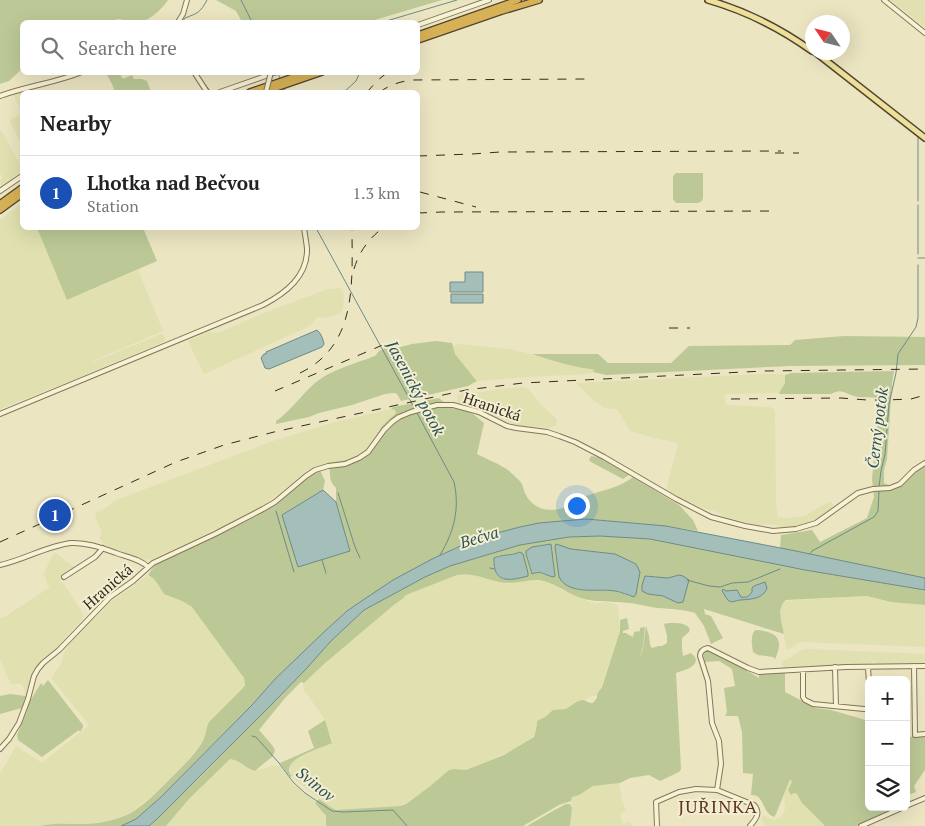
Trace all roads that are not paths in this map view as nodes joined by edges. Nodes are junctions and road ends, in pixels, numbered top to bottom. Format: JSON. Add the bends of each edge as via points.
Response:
{"nodes":[{"id":1,"x":187,"y":0,"type":"edge"},
{"id":2,"x":489,"y":0,"type":"edge"},
{"id":3,"x":518,"y":0,"type":"edge"},
{"id":4,"x":539,"y":0,"type":"edge"},
{"id":5,"x":708,"y":0,"type":"edge"},
{"id":6,"x":884,"y":0,"type":"edge"},
{"id":7,"x":179,"y":20,"type":"edge"},
{"id":8,"x":420,"y":24,"type":"edge"},
{"id":9,"x":925,"y":32,"type":"edge"},
{"id":10,"x":420,"y":34,"type":"edge"},
{"id":11,"x":420,"y":39,"type":"edge"},
{"id":12,"x":805,"y":46,"type":"edge"},
{"id":13,"x":824,"y":60,"type":"edge"},
{"id":14,"x":76,"y":75,"type":"edge"},
{"id":15,"x":196,"y":75,"type":"edge"},
{"id":16,"x":269,"y":75,"type":"edge"},
{"id":17,"x":270,"y":75,"type":"edge"},
{"id":18,"x":299,"y":75,"type":"edge"},
{"id":19,"x":313,"y":75,"type":"edge"},
{"id":20,"x":206,"y":90,"type":"edge"},
{"id":21,"x":226,"y":90,"type":"edge"},
{"id":22,"x":256,"y":90,"type":"edge"},
{"id":23,"x":266,"y":90,"type":"edge"},
{"id":24,"x":271,"y":90,"type":"edge"},
{"id":25,"x":0,"y":96,"type":"edge"},
{"id":26,"x":925,"y":138,"type":"edge"},
{"id":27,"x":20,"y":177,"type":"edge"},
{"id":28,"x":20,"y":189,"type":"edge"},
{"id":29,"x":0,"y":191,"type":"edge"},
{"id":30,"x":20,"y":195,"type":"edge"},
{"id":31,"x":0,"y":204,"type":"edge"},
{"id":32,"x":0,"y":210,"type":"edge"},
{"id":33,"x":304,"y":230,"type":"edge"},
{"id":34,"x":0,"y":414,"type":"edge"},
{"id":35,"x":925,"y":463,"type":"edge"},
{"id":36,"x":103,"y":548,"type":"junction"},
{"id":37,"x":0,"y":565,"type":"edge"},
{"id":38,"x":148,"y":567,"type":"junction"},
{"id":39,"x":64,"y":576,"type":"dead end"},
{"id":40,"x":868,"y":666,"type":"junction"},
{"id":41,"x":914,"y":666,"type":"junction"},
{"id":42,"x":925,"y":666,"type":"edge"},
{"id":43,"x":835,"y":668,"type":"junction"},
{"id":44,"x":803,"y":670,"type":"junction"},
{"id":45,"x":869,"y":676,"type":"edge"},
{"id":46,"x":836,"y":706,"type":"junction"},
{"id":47,"x":865,"y":708,"type":"edge"},
{"id":48,"x":925,"y":734,"type":"edge"},
{"id":49,"x":0,"y":749,"type":"edge"},
{"id":50,"x":717,"y":790,"type":"junction"},
{"id":51,"x":925,"y":798,"type":"edge"},
{"id":52,"x":910,"y":805,"type":"edge"},
{"id":53,"x":896,"y":811,"type":"edge"},
{"id":54,"x":658,"y":826,"type":"edge"},
{"id":55,"x":750,"y":826,"type":"edge"},
{"id":56,"x":861,"y":826,"type":"edge"}],
"edges":[{"from":1,"to":7,"type":"street"},
{"from":2,"to":8,"type":"street"},
{"from":3,"to":10,"type":"highway"},
{"from":4,"to":11,"type":"highway"},
{"from":5,"to":12,"type":"main road","via":[[760,20]]},
{"from":6,"to":9,"type":"street"},
{"from":13,"to":26,"type":"main road"},
{"from":14,"to":25,"type":"street"},
{"from":15,"to":20,"type":"street"},
{"from":16,"to":21,"type":"street"},
{"from":17,"to":23,"type":"street","bridge":true},
{"from":18,"to":22,"type":"highway"},
{"from":19,"to":24,"type":"highway"},
{"from":27,"to":29,"type":"street"},
{"from":28,"to":31,"type":"highway"},
{"from":30,"to":32,"type":"highway"},
{"from":33,"to":34,"type":"street","via":[[307,249],[303,268],[293,285],[278,298]]},
{"from":35,"to":38,"type":"street","name":"Hranická","via":[[900,484],[855,495],[812,525],[788,531],[769,530],[708,516],[604,457],[559,436],[516,428],[453,405],[437,405],[399,417],[359,458],[315,470],[263,509]]},
{"from":36,"to":37,"type":"street","via":[[72,543]]},
{"from":36,"to":38,"type":"street"},
{"from":36,"to":39,"type":"street"},
{"from":38,"to":49,"type":"street","name":"Hranická","via":[[110,597],[40,665],[19,723]]},
{"from":40,"to":41,"type":"street"},
{"from":40,"to":43,"type":"street"},
{"from":40,"to":45,"type":"street"},
{"from":41,"to":42,"type":"street"},
{"from":41,"to":48,"type":"street","via":[[915,735]]},
{"from":43,"to":44,"type":"street"},
{"from":43,"to":46,"type":"street"},
{"from":44,"to":46,"type":"street","via":[[805,700]]},
{"from":44,"to":50,"type":"street","via":[[759,672],[708,648],[701,651],[720,755]]},
{"from":46,"to":47,"type":"street"},
{"from":50,"to":54,"type":"street","via":[[679,792],[656,802]]},
{"from":50,"to":55,"type":"street","via":[[757,808],[758,814]]},
{"from":51,"to":52,"type":"street"},
{"from":53,"to":56,"type":"street"}]}
